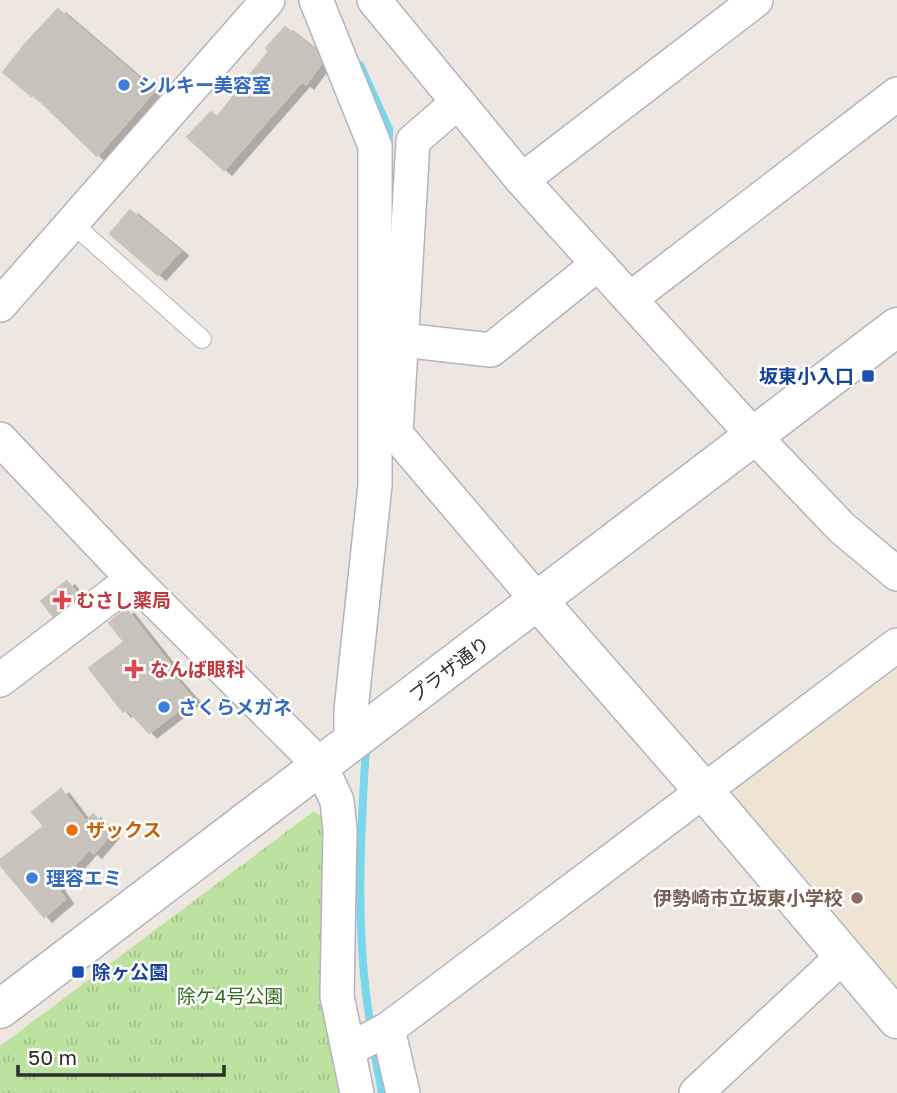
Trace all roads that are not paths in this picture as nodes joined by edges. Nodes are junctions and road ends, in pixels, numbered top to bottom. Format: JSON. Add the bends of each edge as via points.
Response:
{"nodes":[{"id":1,"x":268,"y":0,"type":"edge"},
{"id":2,"x":316,"y":0,"type":"edge"},
{"id":3,"x":374,"y":0,"type":"edge"},
{"id":4,"x":745,"y":3,"type":"edge"},
{"id":5,"x":897,"y":94,"type":"edge"},
{"id":6,"x":457,"y":102,"type":"junction"},
{"id":7,"x":522,"y":180,"type":"junction"},
{"id":8,"x":72,"y":223,"type":"junction"},
{"id":9,"x":598,"y":264,"type":"junction"},
{"id":10,"x":630,"y":299,"type":"junction"},
{"id":11,"x":0,"y":305,"type":"edge"},
{"id":12,"x":897,"y":327,"type":"edge"},
{"id":13,"x":202,"y":339,"type":"dead end"},
{"id":14,"x":402,"y":340,"type":"junction"},
{"id":15,"x":754,"y":435,"type":"junction"},
{"id":16,"x":0,"y":439,"type":"edge"},
{"id":17,"x":897,"y":574,"type":"edge"},
{"id":18,"x":133,"y":579,"type":"junction"},
{"id":19,"x":538,"y":601,"type":"junction"},
{"id":20,"x":897,"y":645,"type":"edge"},
{"id":21,"x":0,"y":680,"type":"edge"},
{"id":22,"x":351,"y":743,"type":"junction"},
{"id":23,"x":321,"y":766,"type":"junction"},
{"id":24,"x":704,"y":791,"type":"junction"},
{"id":25,"x":844,"y":956,"type":"junction"},
{"id":26,"x":0,"y":1009,"type":"edge"},
{"id":27,"x":897,"y":1019,"type":"edge"},
{"id":28,"x":388,"y":1029,"type":"junction"},
{"id":29,"x":348,"y":1050,"type":"junction"},
{"id":30,"x":357,"y":1093,"type":"edge"},
{"id":31,"x":402,"y":1093,"type":"edge"},
{"id":32,"x":696,"y":1093,"type":"edge"}],
"edges":[{"from":1,"to":8,"type":"street"},
{"from":2,"to":22,"type":"street","via":[[375,146],[375,485]]},
{"from":3,"to":6,"type":"street"},
{"from":4,"to":7,"type":"street"},
{"from":5,"to":10,"type":"street"},
{"from":6,"to":7,"type":"street"},
{"from":6,"to":14,"type":"street","via":[[413,141]]},
{"from":7,"to":9,"type":"street"},
{"from":8,"to":11,"type":"street"},
{"from":8,"to":13,"type":"lane"},
{"from":9,"to":10,"type":"street"},
{"from":9,"to":14,"type":"street","via":[[491,350]]},
{"from":10,"to":15,"type":"street"},
{"from":12,"to":15,"type":"street","name":"プラザ通り"},
{"from":14,"to":19,"type":"street","via":[[396,434]]},
{"from":15,"to":17,"type":"street","via":[[842,528]]},
{"from":15,"to":19,"type":"street","name":"プラザ通り"},
{"from":16,"to":18,"type":"street"},
{"from":18,"to":21,"type":"street"},
{"from":18,"to":23,"type":"street"},
{"from":19,"to":22,"type":"street","name":"プラザ通り"},
{"from":19,"to":24,"type":"street"},
{"from":20,"to":24,"type":"street"},
{"from":22,"to":23,"type":"street","name":"プラザ通り"},
{"from":23,"to":26,"type":"street","name":"プラザ通り"},
{"from":23,"to":29,"type":"street","via":[[337,802],[340,830],[337,996]]},
{"from":24,"to":25,"type":"street"},
{"from":24,"to":28,"type":"street"},
{"from":25,"to":27,"type":"street"},
{"from":25,"to":32,"type":"street"},
{"from":28,"to":29,"type":"street"},
{"from":28,"to":31,"type":"street"},
{"from":29,"to":30,"type":"street"}]}
